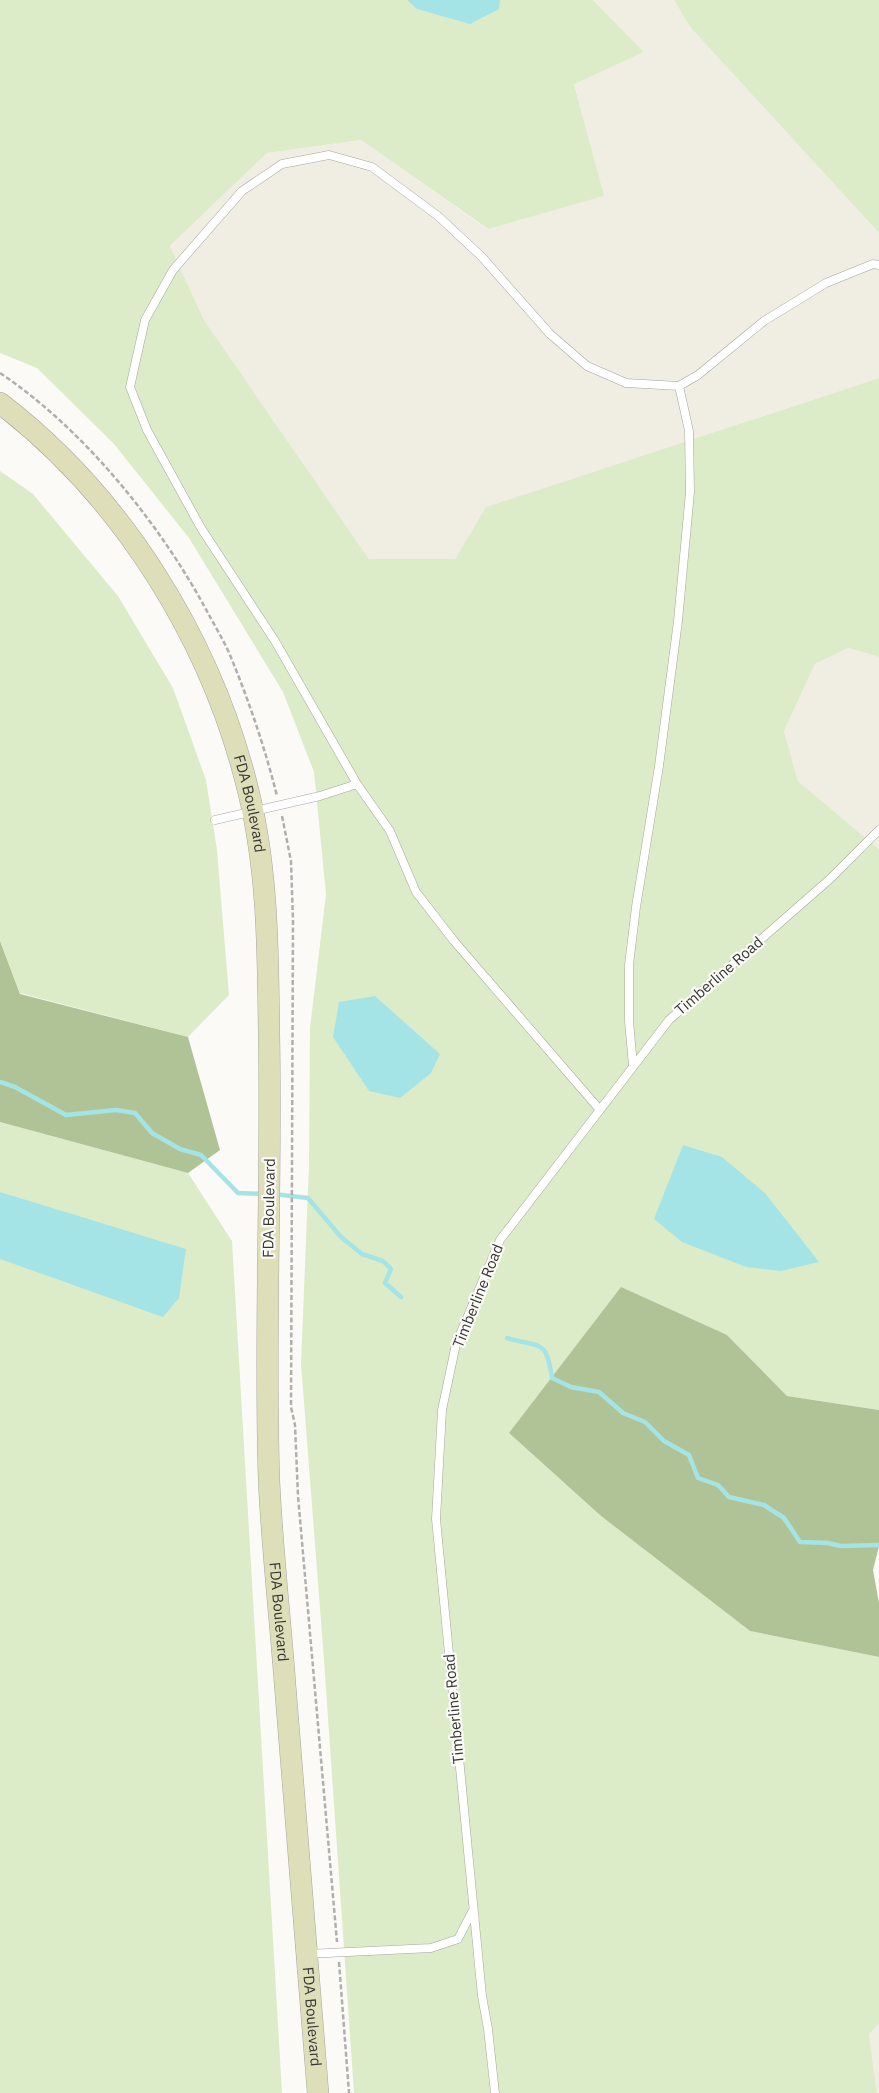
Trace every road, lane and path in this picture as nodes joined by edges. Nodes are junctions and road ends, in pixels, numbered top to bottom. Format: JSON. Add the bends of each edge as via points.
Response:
{"nodes":[{"id":1,"x":879,"y":265,"type":"edge"},
{"id":2,"x":678,"y":386,"type":"junction"},
{"id":3,"x":0,"y":403,"type":"edge"},
{"id":4,"x":357,"y":784,"type":"junction"},
{"id":5,"x":252,"y":812,"type":"junction"},
{"id":6,"x":215,"y":820,"type":"dead end"},
{"id":7,"x":879,"y":830,"type":"edge"},
{"id":8,"x":292,"y":952,"type":"dead end"},
{"id":9,"x":633,"y":1066,"type":"junction"},
{"id":10,"x":600,"y":1110,"type":"junction"},
{"id":11,"x":473,"y":1910,"type":"junction"},
{"id":12,"x":338,"y":1952,"type":"junction"},
{"id":13,"x":307,"y":1954,"type":"junction"},
{"id":14,"x":318,"y":2093,"type":"edge"},
{"id":15,"x":350,"y":2093,"type":"edge"},
{"id":16,"x":495,"y":2093,"type":"edge"}],
"edges":[{"from":1,"to":2,"type":"lane","via":[[872,264],[826,283],[764,321],[698,375]]},
{"from":2,"to":4,"type":"lane","via":[[626,383],[587,366],[550,334],[482,256],[438,216],[372,167],[329,155],[282,164],[242,190],[173,270],[145,320],[130,387],[147,430],[201,528],[274,640]]},
{"from":2,"to":9,"type":"lane","via":[[690,431],[690,492],[678,621],[629,965]]},
{"from":3,"to":5,"type":"street","name":"FDA Boulevard","via":[[79,476],[150,565],[178,612],[214,685],[236,746]]},
{"from":4,"to":5,"type":"lane"},
{"from":4,"to":10,"type":"lane","via":[[390,831],[416,892],[454,941]]},
{"from":5,"to":6,"type":"lane"},
{"from":5,"to":13,"type":"street","name":"FDA Boulevard","via":[[261,860],[268,952],[271,1103],[269,1482]]},
{"from":7,"to":9,"type":"lane","name":"Timberline Road","via":[[831,878],[669,1020]]},
{"from":8,"to":12,"type":"path","via":[[291,1407]]},
{"from":9,"to":10,"type":"lane","name":"Timberline Road"},
{"from":10,"to":11,"type":"lane","name":"Timberline Road","via":[[500,1240],[456,1344],[442,1410],[436,1519]]},
{"from":11,"to":12,"type":"lane","via":[[458,1939],[431,1948]]},
{"from":11,"to":16,"type":"lane","name":"Timberline Road"},
{"from":12,"to":13,"type":"lane"},
{"from":12,"to":15,"type":"path"},
{"from":13,"to":14,"type":"street","name":"FDA Boulevard"}]}
